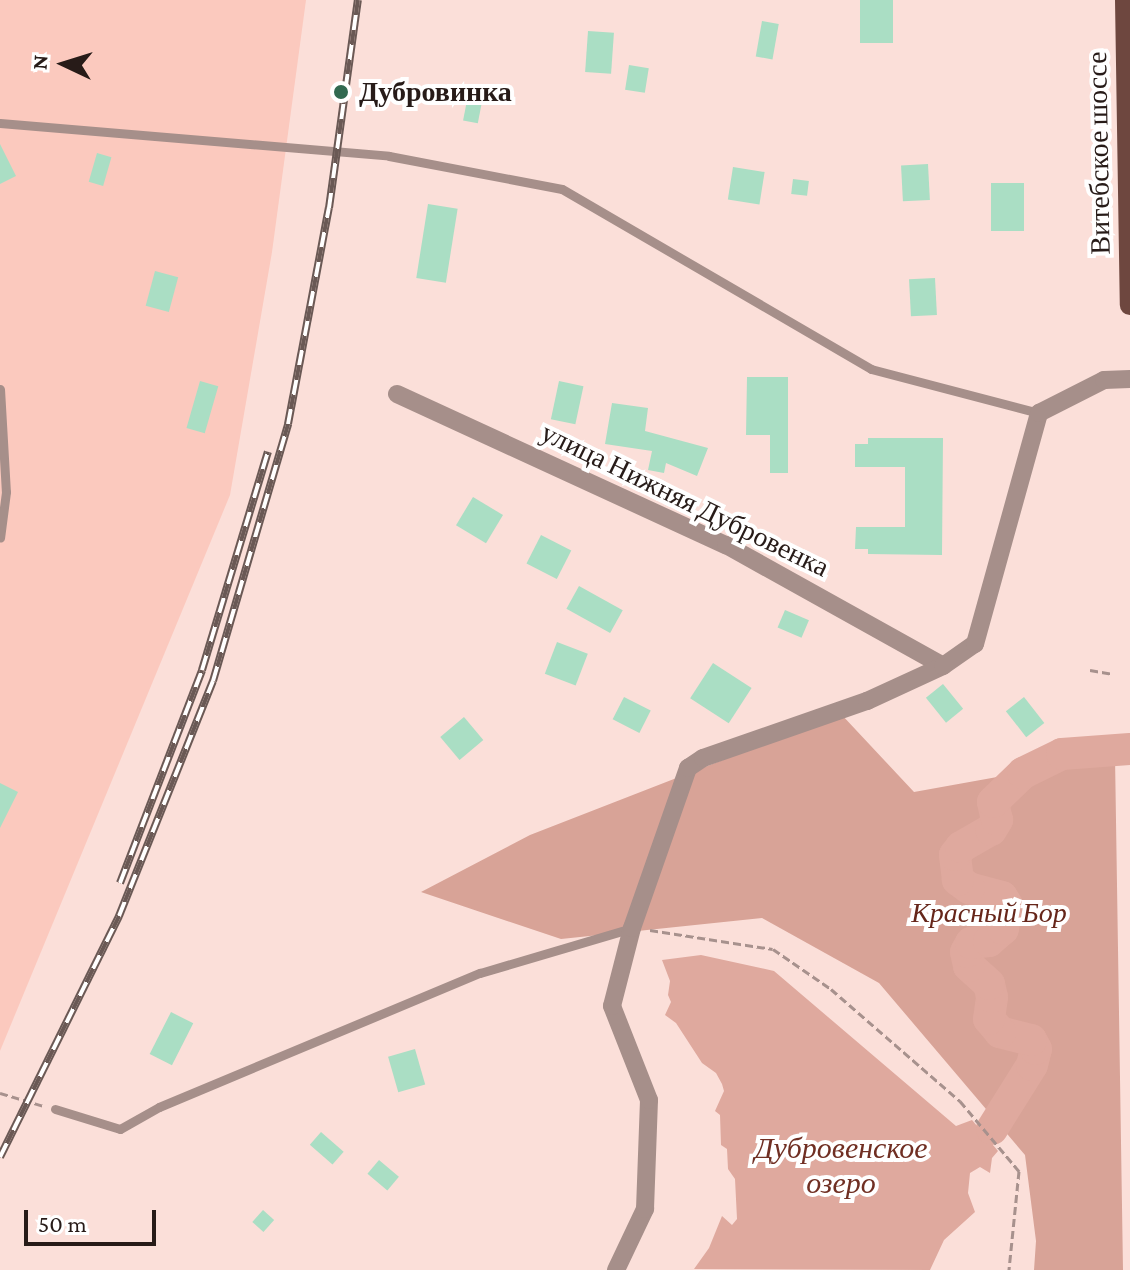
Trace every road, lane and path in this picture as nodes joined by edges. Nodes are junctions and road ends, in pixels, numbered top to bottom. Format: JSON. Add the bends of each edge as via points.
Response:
{"nodes":[{"id":1,"x":1125,"y":0,"type":"edge"},
{"id":2,"x":0,"y":123,"type":"edge"},
{"id":3,"x":1130,"y":305,"type":"edge"},
{"id":4,"x":1130,"y":379,"type":"edge"},
{"id":5,"x":0,"y":389,"type":"edge"},
{"id":6,"x":397,"y":394,"type":"dead end"},
{"id":7,"x":1039,"y":413,"type":"junction"},
{"id":8,"x":0,"y":538,"type":"edge"},
{"id":9,"x":943,"y":666,"type":"junction"},
{"id":10,"x":1090,"y":670,"type":"dead end"},
{"id":11,"x":1112,"y":674,"type":"dead end"},
{"id":12,"x":632,"y":928,"type":"junction"},
{"id":13,"x":0,"y":1093,"type":"edge"},
{"id":14,"x":55,"y":1109,"type":"joint"},
{"id":15,"x":616,"y":1270,"type":"edge"},
{"id":16,"x":1009,"y":1270,"type":"edge"}],
"edges":[{"from":1,"to":3,"type":"main road","name":"Витебское шоссе"},
{"from":2,"to":7,"type":"lane","via":[[389,156],[562,189],[871,369]]},
{"from":4,"to":7,"type":"street","via":[[1104,380]]},
{"from":5,"to":8,"type":"lane","via":[[6,492]]},
{"from":6,"to":9,"type":"street","name":"улица Нижняя Дубровенка","via":[[726,545]]},
{"from":7,"to":9,"type":"street","via":[[975,644]]},
{"from":9,"to":12,"type":"street","via":[[867,701],[703,758],[688,768]]},
{"from":10,"to":11,"type":"path"},
{"from":12,"to":14,"type":"lane","via":[[480,973],[159,1107],[120,1129]]},
{"from":12,"to":15,"type":"street","via":[[612,1006],[649,1100],[645,1209]]},
{"from":12,"to":16,"type":"path","via":[[773,949],[831,989],[960,1101],[1019,1171]]},
{"from":13,"to":14,"type":"path"}]}
